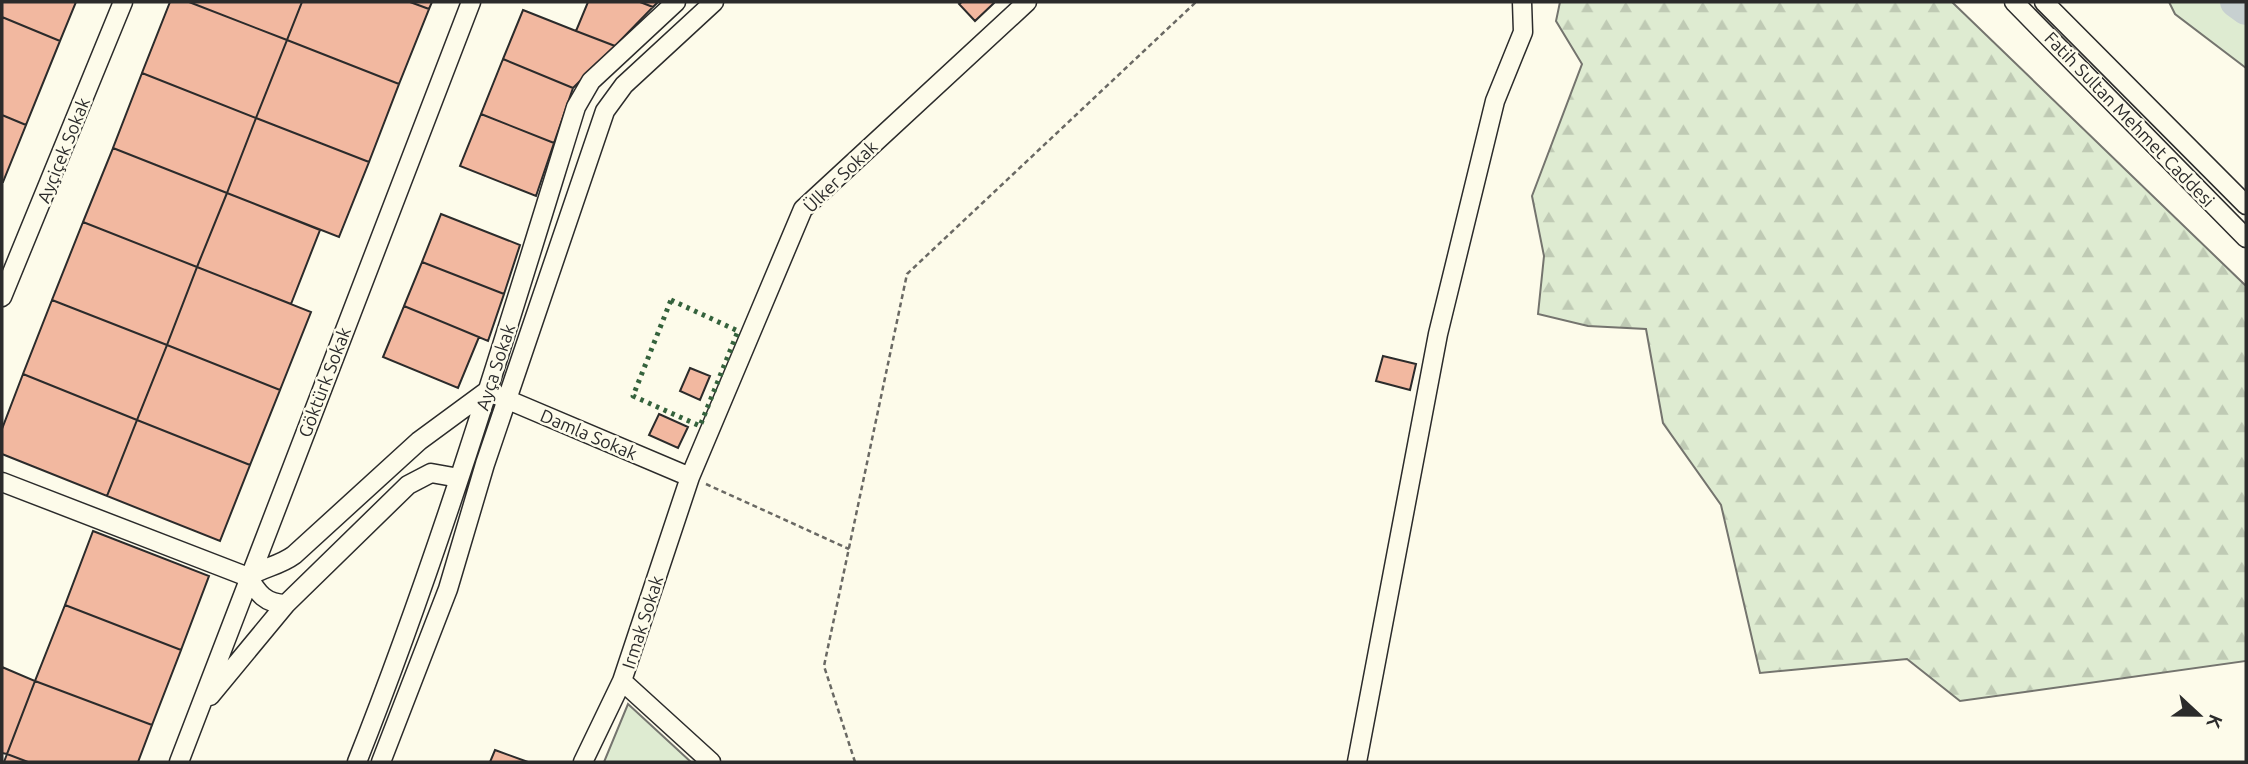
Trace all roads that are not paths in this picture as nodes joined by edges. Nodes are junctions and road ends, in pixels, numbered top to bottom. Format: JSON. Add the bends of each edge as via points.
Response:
{"nodes":[{"id":1,"x":123,"y":2,"type":"edge"},
{"id":2,"x":471,"y":2,"type":"edge"},
{"id":3,"x":676,"y":2,"type":"edge"},
{"id":4,"x":714,"y":2,"type":"edge"},
{"id":5,"x":1027,"y":2,"type":"edge"},
{"id":6,"x":1522,"y":2,"type":"edge"},
{"id":7,"x":2014,"y":2,"type":"edge"},
{"id":8,"x":2044,"y":2,"type":"edge"},
{"id":9,"x":2246,"y":205,"type":"edge"},
{"id":10,"x":2246,"y":237,"type":"edge"},
{"id":11,"x":2,"y":297,"type":"edge"},
{"id":12,"x":487,"y":391,"type":"junction"},
{"id":13,"x":507,"y":399,"type":"junction"},
{"id":14,"x":690,"y":477,"type":"junction"},
{"id":15,"x":459,"y":478,"type":"junction"},
{"id":16,"x":2,"y":482,"type":"edge"},
{"id":17,"x":248,"y":576,"type":"junction"},
{"id":18,"x":286,"y":604,"type":"junction"},
{"id":19,"x":622,"y":681,"type":"junction"},
{"id":20,"x":198,"y":712,"type":"junction"},
{"id":21,"x":383,"y":757,"type":"edge"},
{"id":22,"x":179,"y":762,"type":"edge"},
{"id":23,"x":357,"y":762,"type":"edge"},
{"id":24,"x":583,"y":762,"type":"edge"},
{"id":25,"x":711,"y":762,"type":"edge"},
{"id":26,"x":1357,"y":762,"type":"edge"}],
"edges":[{"from":1,"to":11,"type":"street","name":"Ayçiçek Sokak"},
{"from":2,"to":17,"type":"street","name":"Göktürk Sokak"},
{"from":3,"to":12,"type":"street","name":"Ayça Sokak","via":[[591,81],[576,107]]},
{"from":4,"to":13,"type":"street","via":[[624,85],[605,111]]},
{"from":5,"to":14,"type":"street","name":"Ülker Sokak","via":[[803,209]]},
{"from":6,"to":26,"type":"street","via":[[1522,33],[1495,102],[1438,334]]},
{"from":7,"to":10,"type":"street","name":"Fatih Sultan Mehmet Caddesi"},
{"from":8,"to":9,"type":"street","name":"Fatih Sultan Mehmet Caddesi"},
{"from":12,"to":13,"type":"street","name":"Damla Sokak"},
{"from":12,"to":15,"type":"street","name":"Ayça Sokak"},
{"from":12,"to":17,"type":"street","via":[[419,441],[280,566]]},
{"from":13,"to":14,"type":"street","name":"Damla Sokak"},
{"from":13,"to":21,"type":"street","via":[[448,589]]},
{"from":14,"to":19,"type":"street","name":"Irmak Sokak"},
{"from":15,"to":18,"type":"street","via":[[430,473],[408,485]]},
{"from":15,"to":23,"type":"street","name":"Ayça Sokak","via":[[418,603]]},
{"from":16,"to":17,"type":"street"},
{"from":17,"to":18,"type":"street","via":[[259,596]]},
{"from":17,"to":20,"type":"street","name":"Göktürk Sokak"},
{"from":18,"to":20,"type":"street"},
{"from":19,"to":24,"type":"street","name":"Irmak Sokak"},
{"from":19,"to":25,"type":"street"},
{"from":20,"to":22,"type":"street","name":"Göktürk Sokak"}]}
